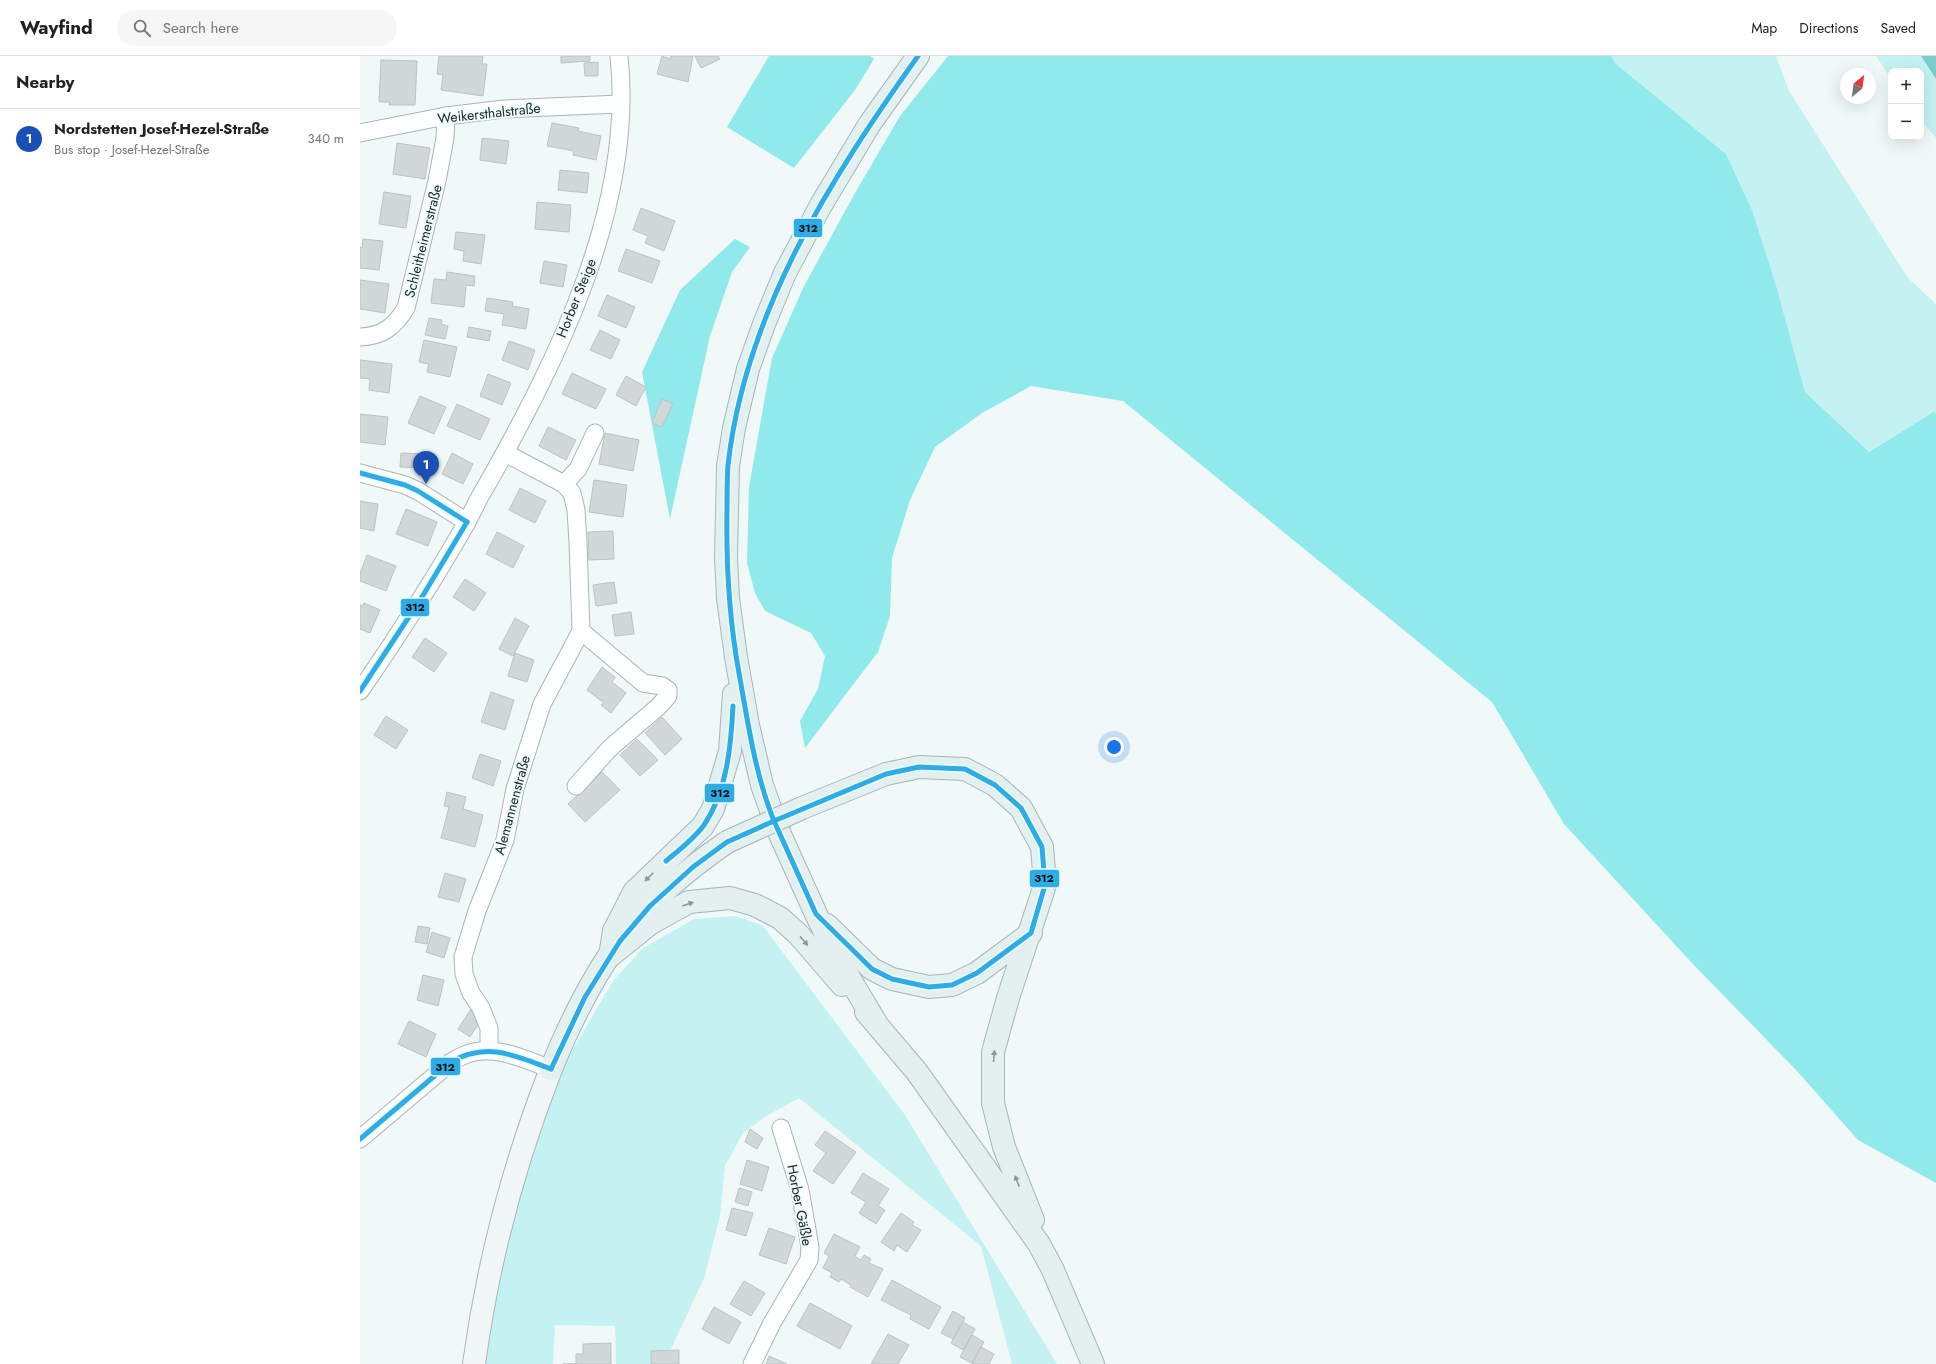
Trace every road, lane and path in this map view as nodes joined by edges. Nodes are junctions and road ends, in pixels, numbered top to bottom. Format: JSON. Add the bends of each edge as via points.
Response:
{"nodes":[{"id":1,"x":619,"y":56,"type":"edge"},
{"id":2,"x":918,"y":56,"type":"edge"},
{"id":3,"x":620,"y":104,"type":"junction"},
{"id":4,"x":446,"y":116,"type":"junction"},
{"id":5,"x":360,"y":133,"type":"edge"},
{"id":6,"x":360,"y":337,"type":"edge"},
{"id":7,"x":595,"y":433,"type":"dead end"},
{"id":8,"x":505,"y":453,"type":"junction"},
{"id":9,"x":360,"y":473,"type":"edge"},
{"id":10,"x":564,"y":484,"type":"junction"},
{"id":11,"x":467,"y":522,"type":"junction"},
{"id":12,"x":582,"y":632,"type":"junction"},
{"id":13,"x":736,"y":657,"type":"junction"},
{"id":14,"x":360,"y":691,"type":"edge"},
{"id":15,"x":576,"y":786,"type":"dead end"},
{"id":16,"x":816,"y":914,"type":"junction"},
{"id":17,"x":1030,"y":933,"type":"junction"},
{"id":18,"x":610,"y":956,"type":"junction"},
{"id":19,"x":876,"y":1023,"type":"junction"},
{"id":20,"x":489,"y":1051,"type":"junction"},
{"id":21,"x":551,"y":1069,"type":"junction"},
{"id":22,"x":781,"y":1128,"type":"dead end"},
{"id":23,"x":360,"y":1139,"type":"edge"},
{"id":24,"x":1039,"y":1244,"type":"junction"},
{"id":25,"x":474,"y":1364,"type":"edge"},
{"id":26,"x":752,"y":1364,"type":"edge"},
{"id":27,"x":1093,"y":1364,"type":"edge"}],
"edges":[{"from":1,"to":3,"type":"street","name":"Horber Steige"},
{"from":2,"to":13,"type":"main road","via":[[869,126],[795,251],[774,296],[748,369],[728,466],[726,558],[728,598]]},
{"from":3,"to":4,"type":"street","name":"Weikersthalstraße","via":[[504,109]]},
{"from":3,"to":8,"type":"street","name":"Horber Steige","via":[[616,169],[587,275],[539,386]]},
{"from":4,"to":5,"type":"street","name":"Weikersthalstraße"},
{"from":4,"to":6,"type":"street","name":"Schleitheimerstraße","via":[[437,181],[406,308],[397,322],[384,332]]},
{"from":7,"to":10,"type":"street","via":[[578,469]]},
{"from":8,"to":10,"type":"street"},
{"from":8,"to":11,"type":"street","name":"Horber Steige"},
{"from":9,"to":11,"type":"street","via":[[418,491]]},
{"from":10,"to":12,"type":"street","via":[[572,493],[576,510]]},
{"from":11,"to":14,"type":"street","name":"Horber Steige","via":[[422,597]]},
{"from":12,"to":15,"type":"street","via":[[643,684],[662,686],[668,690],[668,696],[610,748]]},
{"from":12,"to":20,"type":"street","name":"Alemannenstraße","via":[[542,704],[514,789],[505,840],[477,911],[463,957],[464,974],[470,993],[481,1008],[489,1028]]},
{"from":13,"to":16,"type":"main road","via":[[762,785],[778,830]]},
{"from":13,"to":18,"type":"main road","one_way":true,"via":[[730,751],[713,809],[703,826],[634,892],[614,931]]},
{"from":16,"to":17,"type":"main road","via":[[872,969],[892,979],[929,987],[952,985],[977,973]]},
{"from":16,"to":19,"type":"main road","via":[[838,961]]},
{"from":17,"to":18,"type":"main road","bridge":true,"via":[[1045,886],[1042,847],[1021,808],[995,785],[966,769],[919,767],[886,774],[727,842],[693,867],[650,906],[620,940]]},
{"from":24,"to":17,"type":"main road","one_way":true,"via":[[1040,1235],[1004,1147],[993,1103],[993,1052]]},
{"from":18,"to":19,"type":"main road","one_way":true,"via":[[651,923],[689,902],[730,898],[755,905],[780,918],[798,934]]},
{"from":18,"to":21,"type":"main road","via":[[585,997]]},
{"from":19,"to":24,"type":"main road","via":[[917,1072]]},
{"from":20,"to":21,"type":"street","via":[[505,1053]]},
{"from":20,"to":23,"type":"street","via":[[467,1054],[451,1062]]},
{"from":21,"to":25,"type":"main road","via":[[527,1134],[502,1216],[490,1268]]},
{"from":22,"to":26,"type":"street","name":"Horber Gäßle","via":[[800,1190],[810,1247],[809,1260],[772,1323]]},
{"from":24,"to":27,"type":"main road","via":[[1052,1268]]}]}
